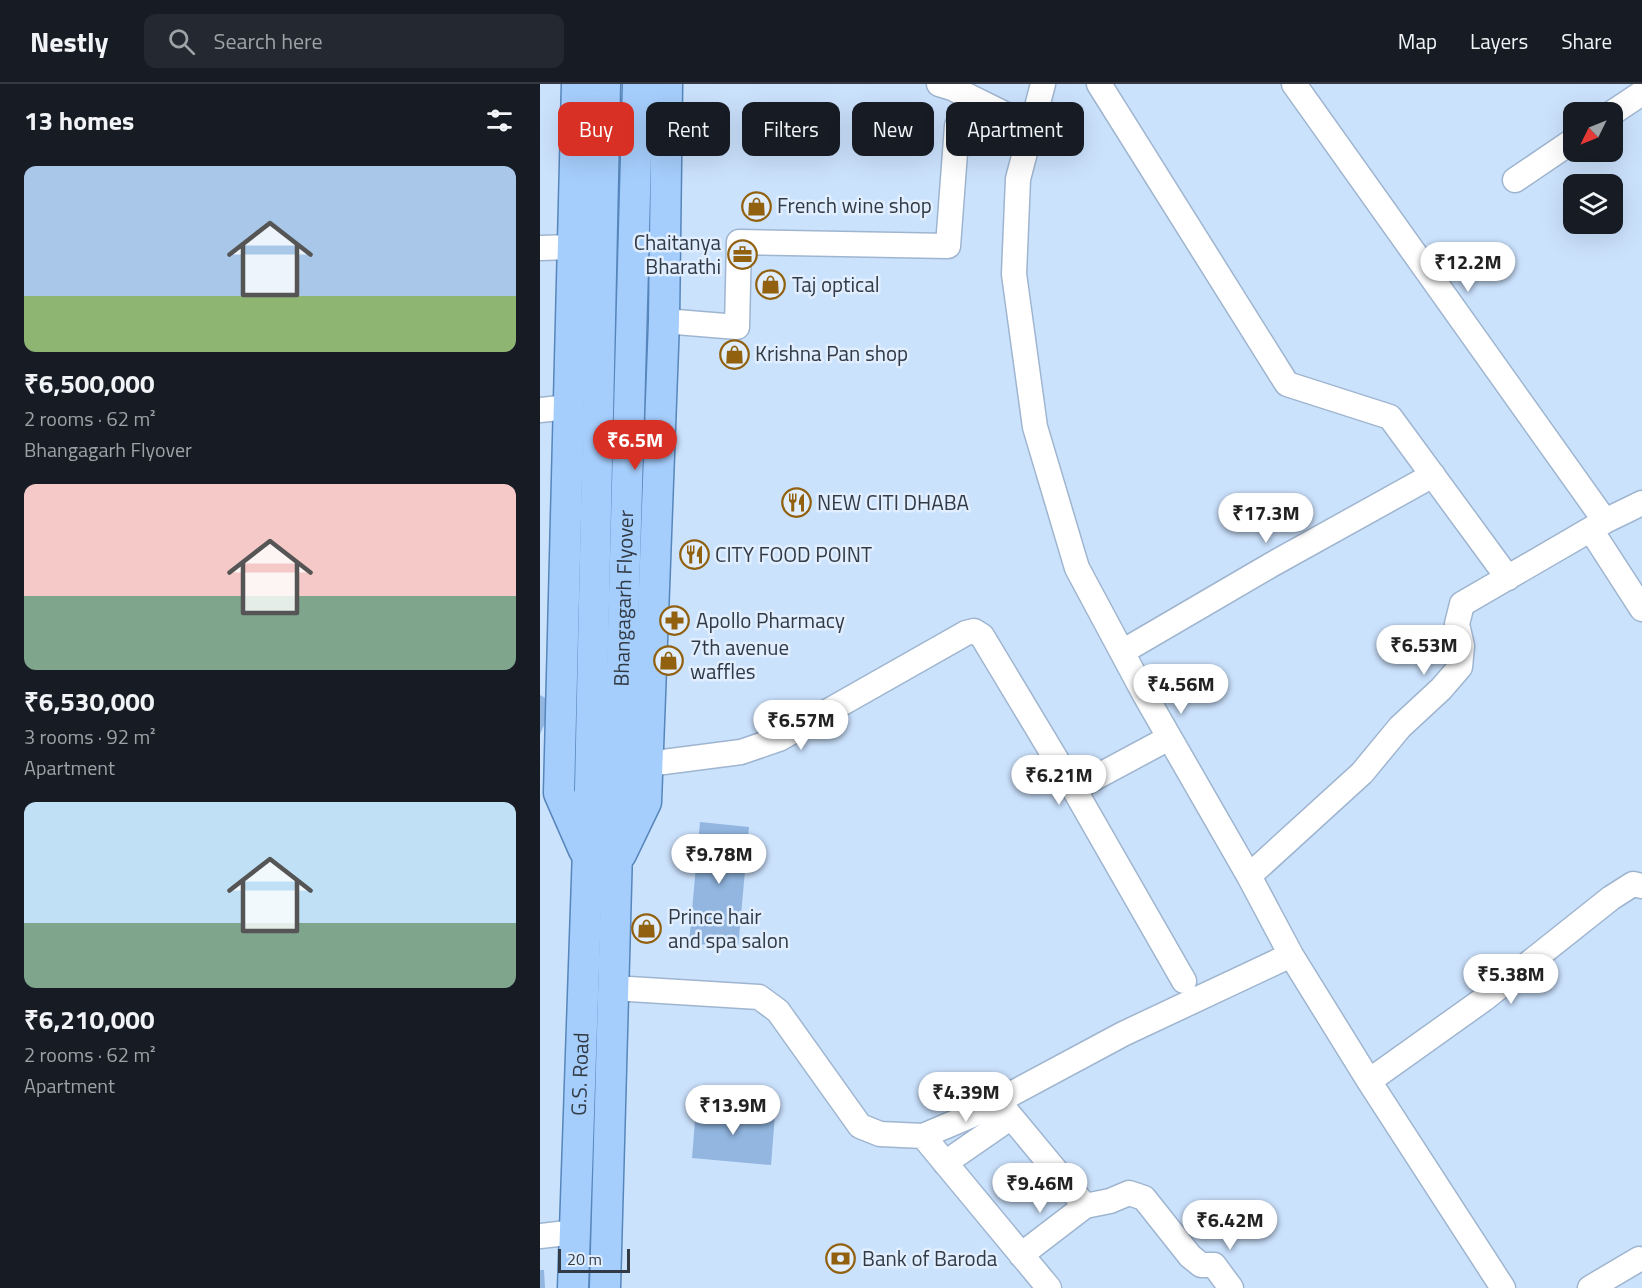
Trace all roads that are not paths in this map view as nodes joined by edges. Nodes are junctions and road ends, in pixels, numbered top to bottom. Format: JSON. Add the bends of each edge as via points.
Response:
{"nodes":[{"id":1,"x":577,"y":84,"type":"edge"},
{"id":2,"x":605,"y":84,"type":"edge"},
{"id":3,"x":638,"y":84,"type":"edge"},
{"id":4,"x":667,"y":84,"type":"edge"},
{"id":5,"x":939,"y":84,"type":"edge"},
{"id":6,"x":1043,"y":84,"type":"edge"},
{"id":7,"x":1099,"y":84,"type":"edge"},
{"id":8,"x":1297,"y":85,"type":"edge"},
{"id":9,"x":1642,"y":93,"type":"edge"},
{"id":10,"x":980,"y":102,"type":"edge"},
{"id":11,"x":1038,"y":102,"type":"edge"},
{"id":12,"x":1623,"y":106,"type":"edge"},
{"id":13,"x":1563,"y":147,"type":"edge"},
{"id":14,"x":955,"y":156,"type":"edge"},
{"id":15,"x":1024,"y":156,"type":"edge"},
{"id":16,"x":1515,"y":180,"type":"dead end"},
{"id":17,"x":554,"y":248,"type":"edge"},
{"id":18,"x":664,"y":321,"type":"junction"},
{"id":19,"x":550,"y":409,"type":"edge"},
{"id":20,"x":1433,"y":475,"type":"junction"},
{"id":21,"x":1642,"y":503,"type":"edge"},
{"id":22,"x":1598,"y":526,"type":"junction"},
{"id":23,"x":1508,"y":578,"type":"junction"},
{"id":24,"x":1642,"y":609,"type":"edge"},
{"id":25,"x":1122,"y":652,"type":"junction"},
{"id":26,"x":1169,"y":738,"type":"junction"},
{"id":27,"x":648,"y":764,"type":"junction"},
{"id":28,"x":550,"y":784,"type":"edge"},
{"id":29,"x":1074,"y":789,"type":"junction"},
{"id":30,"x":587,"y":858,"type":"junction"},
{"id":31,"x":617,"y":862,"type":"junction"},
{"id":32,"x":1249,"y":876,"type":"junction"},
{"id":33,"x":1642,"y":886,"type":"edge"},
{"id":34,"x":1291,"y":955,"type":"junction"},
{"id":35,"x":1184,"y":981,"type":"dead end"},
{"id":36,"x":613,"y":988,"type":"junction"},
{"id":37,"x":1369,"y":1081,"type":"junction"},
{"id":38,"x":1004,"y":1109,"type":"junction"},
{"id":39,"x":923,"y":1136,"type":"junction"},
{"id":40,"x":945,"y":1163,"type":"junction"},
{"id":41,"x":1084,"y":1206,"type":"junction"},
{"id":42,"x":575,"y":1232,"type":"junction"},
{"id":43,"x":540,"y":1236,"type":"edge"},
{"id":44,"x":1021,"y":1255,"type":"junction"},
{"id":45,"x":1639,"y":1259,"type":"dead end"},
{"id":46,"x":573,"y":1288,"type":"edge"},
{"id":47,"x":605,"y":1288,"type":"edge"},
{"id":48,"x":1049,"y":1288,"type":"edge"},
{"id":49,"x":1231,"y":1288,"type":"edge"},
{"id":50,"x":1503,"y":1288,"type":"edge"},
{"id":51,"x":1590,"y":1288,"type":"edge"}],
"edges":[{"from":1,"to":17,"type":"main road"},
{"from":2,"to":30,"type":"main road","name":"Bhangagarh Flyover"},
{"from":3,"to":31,"type":"main road","name":"Bhangagarh Flyover"},
{"from":4,"to":18,"type":"main road"},
{"from":5,"to":10,"type":"street"},
{"from":6,"to":11,"type":"street"},
{"from":7,"to":20,"type":"street","via":[[1287,384],[1390,417]]},
{"from":8,"to":22,"type":"street"},
{"from":9,"to":12,"type":"street"},
{"from":13,"to":16,"type":"street"},
{"from":14,"to":18,"type":"street","via":[[948,246],[739,242],[737,327]]},
{"from":15,"to":25,"type":"street","via":[[1018,179],[1014,274],[1035,427],[1077,568]]},
{"from":17,"to":19,"type":"main road"},
{"from":18,"to":27,"type":"main road"},
{"from":19,"to":28,"type":"main road"},
{"from":20,"to":23,"type":"street"},
{"from":20,"to":25,"type":"street"},
{"from":21,"to":22,"type":"street"},
{"from":22,"to":23,"type":"street"},
{"from":22,"to":24,"type":"street"},
{"from":23,"to":32,"type":"street","via":[[1462,604],[1457,624],[1462,646],[1460,667],[1400,727],[1362,773]]},
{"from":25,"to":26,"type":"street"},
{"from":26,"to":29,"type":"street"},
{"from":26,"to":32,"type":"street"},
{"from":27,"to":29,"type":"street","via":[[741,752],[779,740],[974,631],[982,636]]},
{"from":27,"to":31,"type":"main road","via":[[646,802]]},
{"from":28,"to":30,"type":"main road"},
{"from":29,"to":35,"type":"street"},
{"from":30,"to":42,"type":"main road","name":"G.S. Road"},
{"from":31,"to":36,"type":"main road","name":"G.S. Road"},
{"from":32,"to":34,"type":"street"},
{"from":33,"to":37,"type":"street","via":[[1633,884],[1611,898],[1484,999]]},
{"from":34,"to":37,"type":"street"},
{"from":34,"to":38,"type":"street","via":[[1123,1034]]},
{"from":36,"to":39,"type":"street","via":[[759,997],[778,1011],[860,1126],[880,1134]]},
{"from":36,"to":47,"type":"main road","name":"G.S. Road"},
{"from":37,"to":50,"type":"street"},
{"from":38,"to":39,"type":"street","via":[[970,1116]]},
{"from":38,"to":40,"type":"street"},
{"from":38,"to":41,"type":"street"},
{"from":39,"to":40,"type":"street"},
{"from":40,"to":44,"type":"street"},
{"from":41,"to":44,"type":"street"},
{"from":41,"to":49,"type":"street","via":[[1129,1193],[1144,1198],[1190,1256],[1201,1265],[1215,1265]]},
{"from":42,"to":43,"type":"street"},
{"from":42,"to":46,"type":"main road","name":"G.S. Road"},
{"from":44,"to":48,"type":"street"},
{"from":45,"to":51,"type":"street"}]}
